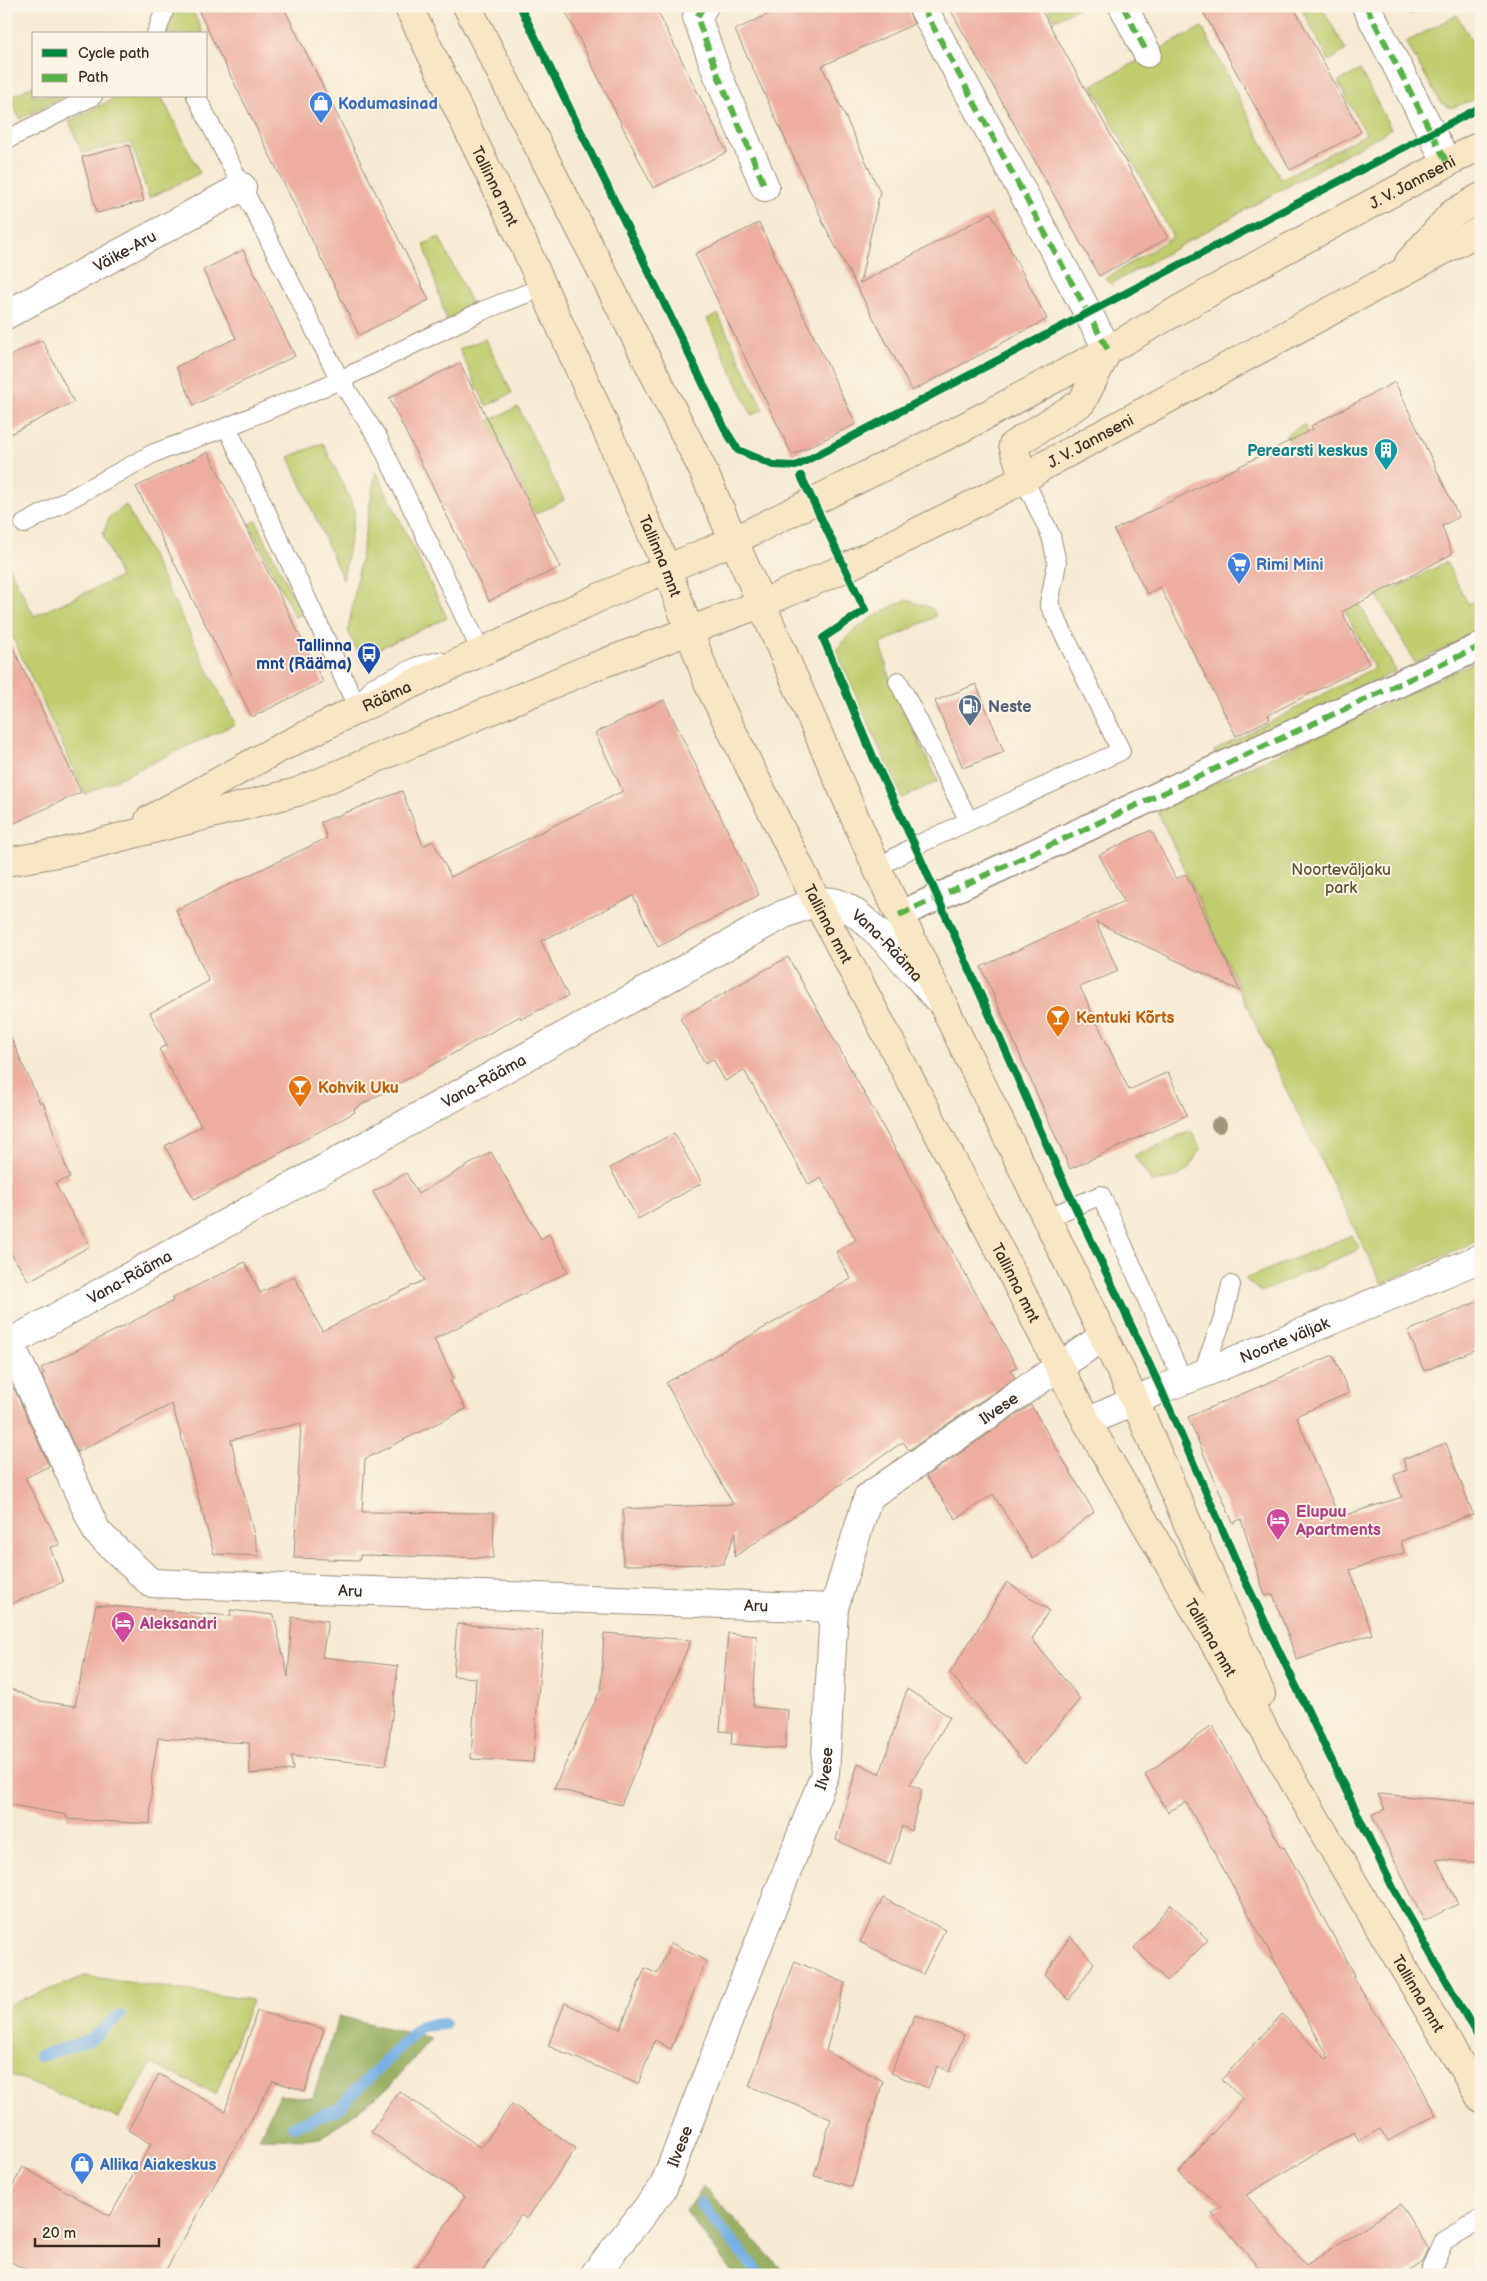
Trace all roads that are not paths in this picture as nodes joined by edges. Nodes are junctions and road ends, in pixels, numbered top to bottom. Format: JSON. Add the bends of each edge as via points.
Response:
{"nodes":[{"id":1,"x":166,"y":6,"type":"edge"},
{"id":2,"x":408,"y":6,"type":"edge"},
{"id":3,"x":467,"y":6,"type":"edge"},
{"id":4,"x":704,"y":6,"type":"edge"},
{"id":5,"x":922,"y":6,"type":"edge"},
{"id":6,"x":1123,"y":6,"type":"edge"},
{"id":7,"x":1366,"y":6,"type":"edge"},
{"id":8,"x":157,"y":32,"type":"edge"},
{"id":9,"x":1147,"y":53,"type":"dead end"},
{"id":10,"x":89,"y":98,"type":"edge"},
{"id":11,"x":197,"y":98,"type":"edge"},
{"id":12,"x":6,"y":140,"type":"edge"},
{"id":13,"x":1481,"y":145,"type":"edge"},
{"id":14,"x":1447,"y":163,"type":"junction"},
{"id":15,"x":242,"y":187,"type":"junction"},
{"id":16,"x":765,"y":187,"type":"dead end"},
{"id":17,"x":1481,"y":197,"type":"edge"},
{"id":18,"x":1481,"y":230,"type":"edge"},
{"id":19,"x":1396,"y":276,"type":"junction"},
{"id":20,"x":543,"y":287,"type":"junction"},
{"id":21,"x":6,"y":314,"type":"edge"},
{"id":22,"x":1108,"y":350,"type":"junction"},
{"id":23,"x":340,"y":380,"type":"junction"},
{"id":24,"x":227,"y":427,"type":"junction"},
{"id":25,"x":1024,"y":479,"type":"junction"},
{"id":26,"x":24,"y":524,"type":"dead end"},
{"id":27,"x":735,"y":540,"type":"junction"},
{"id":28,"x":667,"y":569,"type":"junction"},
{"id":29,"x":763,"y":603,"type":"junction"},
{"id":30,"x":689,"y":630,"type":"junction"},
{"id":31,"x":1481,"y":646,"type":"edge"},
{"id":32,"x":481,"y":651,"type":"junction"},
{"id":33,"x":898,"y":681,"type":"dead end"},
{"id":34,"x":358,"y":709,"type":"junction"},
{"id":35,"x":969,"y":821,"type":"junction"},
{"id":36,"x":113,"y":840,"type":"junction"},
{"id":37,"x":6,"y":862,"type":"edge"},
{"id":38,"x":877,"y":868,"type":"junction"},
{"id":39,"x":817,"y":902,"type":"junction"},
{"id":40,"x":899,"y":915,"type":"junction"},
{"id":41,"x":942,"y":1004,"type":"junction"},
{"id":42,"x":1047,"y":1218,"type":"junction"},
{"id":43,"x":1481,"y":1258,"type":"edge"},
{"id":44,"x":1231,"y":1285,"type":"dead end"},
{"id":45,"x":1104,"y":1336,"type":"junction"},
{"id":46,"x":8,"y":1344,"type":"edge"},
{"id":47,"x":1059,"y":1368,"type":"junction"},
{"id":48,"x":1193,"y":1378,"type":"junction"},
{"id":49,"x":1135,"y":1400,"type":"junction"},
{"id":50,"x":1087,"y":1422,"type":"junction"},
{"id":51,"x":834,"y":1608,"type":"junction"},
{"id":52,"x":1311,"y":1811,"type":"junction"},
{"id":53,"x":1481,"y":2099,"type":"edge"},
{"id":54,"x":1481,"y":2219,"type":"edge"},
{"id":55,"x":594,"y":2275,"type":"edge"},
{"id":56,"x":1429,"y":2275,"type":"edge"}],
"edges":[{"from":1,"to":8,"type":"lane"},
{"from":2,"to":20,"type":"main road","name":"Tallinna mnt"},
{"from":3,"to":27,"type":"main road","name":"Tallinna mnt","via":[[702,468]]},
{"from":4,"to":16,"type":"street","via":[[698,17],[717,73]]},
{"from":5,"to":22,"type":"street"},
{"from":6,"to":9,"type":"street"},
{"from":7,"to":14,"type":"street"},
{"from":10,"to":12,"type":"lane"},
{"from":11,"to":15,"type":"lane"},
{"from":13,"to":14,"type":"main road","name":"J. V. Jannseni"},
{"from":14,"to":22,"type":"main road","name":"J. V. Jannseni"},
{"from":15,"to":21,"type":"street","name":"Väike-Aru"},
{"from":15,"to":23,"type":"lane"},
{"from":17,"to":19,"type":"main road","via":[[1452,214]]},
{"from":18,"to":19,"type":"main road","name":"J. V. Jannseni"},
{"from":19,"to":25,"type":"main road","name":"J. V. Jannseni"},
{"from":20,"to":23,"type":"lane","via":[[482,311]]},
{"from":20,"to":28,"type":"main road","name":"Tallinna mnt"},
{"from":22,"to":25,"type":"main road","via":[[1082,402],[1013,445]]},
{"from":22,"to":27,"type":"main road","name":"J. V. Jannseni","via":[[815,503]]},
{"from":23,"to":24,"type":"lane"},
{"from":23,"to":32,"type":"lane","via":[[378,438]]},
{"from":24,"to":26,"type":"lane","via":[[154,453]]},
{"from":24,"to":34,"type":"lane"},
{"from":25,"to":29,"type":"main road","name":"J. V. Jannseni","via":[[845,568]]},
{"from":25,"to":35,"type":"lane","via":[[1051,536],[1058,563],[1049,604],[1121,751]]},
{"from":27,"to":28,"type":"main road","name":"J. V. Jannseni"},
{"from":27,"to":29,"type":"main road","name":"Tallinna mnt"},
{"from":28,"to":30,"type":"main road","name":"Tallinna mnt"},
{"from":28,"to":32,"type":"main road","name":"Rääma"},
{"from":29,"to":30,"type":"main road","name":"J. V. Jannseni"},
{"from":29,"to":38,"type":"main road","name":"Tallinna mnt"},
{"from":30,"to":36,"type":"main road","name":"Rääma","via":[[588,669],[297,792]]},
{"from":30,"to":39,"type":"main road","name":"Tallinna mnt","via":[[709,685]]},
{"from":31,"to":40,"type":"street"},
{"from":32,"to":34,"type":"main road","name":"Rääma"},
{"from":33,"to":35,"type":"lane"},
{"from":34,"to":36,"type":"main road","name":"Rääma","via":[[274,751]]},
{"from":35,"to":38,"type":"lane"},
{"from":36,"to":37,"type":"main road","name":"Rääma"},
{"from":38,"to":40,"type":"main road","name":"Tallinna mnt"},
{"from":39,"to":41,"type":"street","name":"Vana-Rääma","via":[[833,902],[853,911]]},
{"from":39,"to":46,"type":"street","name":"Vana-Rääma","via":[[784,914]]},
{"from":39,"to":47,"type":"main road","name":"Tallinna mnt"},
{"from":40,"to":41,"type":"main road","name":"Tallinna mnt"},
{"from":41,"to":42,"type":"main road","name":"Tallinna mnt"},
{"from":42,"to":45,"type":"main road","name":"Tallinna mnt"},
{"from":42,"to":48,"type":"lane","via":[[1102,1195]]},
{"from":43,"to":48,"type":"street","name":"Noorte väljak"},
{"from":44,"to":48,"type":"lane","via":[[1223,1318]]},
{"from":45,"to":47,"type":"street","name":"Ilvese"},
{"from":45,"to":49,"type":"main road","name":"Tallinna mnt"},
{"from":46,"to":51,"type":"street","name":"Aru","via":[[97,1532],[151,1583]]},
{"from":47,"to":50,"type":"main road","name":"Tallinna mnt"},
{"from":47,"to":51,"type":"street","name":"Ilvese","via":[[868,1496]]},
{"from":48,"to":49,"type":"street","name":"Noorte väljak"},
{"from":49,"to":50,"type":"street","name":"Noorte väljak"},
{"from":49,"to":52,"type":"main road","name":"Tallinna mnt"},
{"from":50,"to":52,"type":"main road","name":"Tallinna mnt"},
{"from":51,"to":55,"type":"street","name":"Ilvese","via":[[825,1774],[664,2188]]},
{"from":52,"to":53,"type":"main road","name":"Tallinna mnt"},
{"from":54,"to":56,"type":"lane","via":[[1444,2241]]}]}
